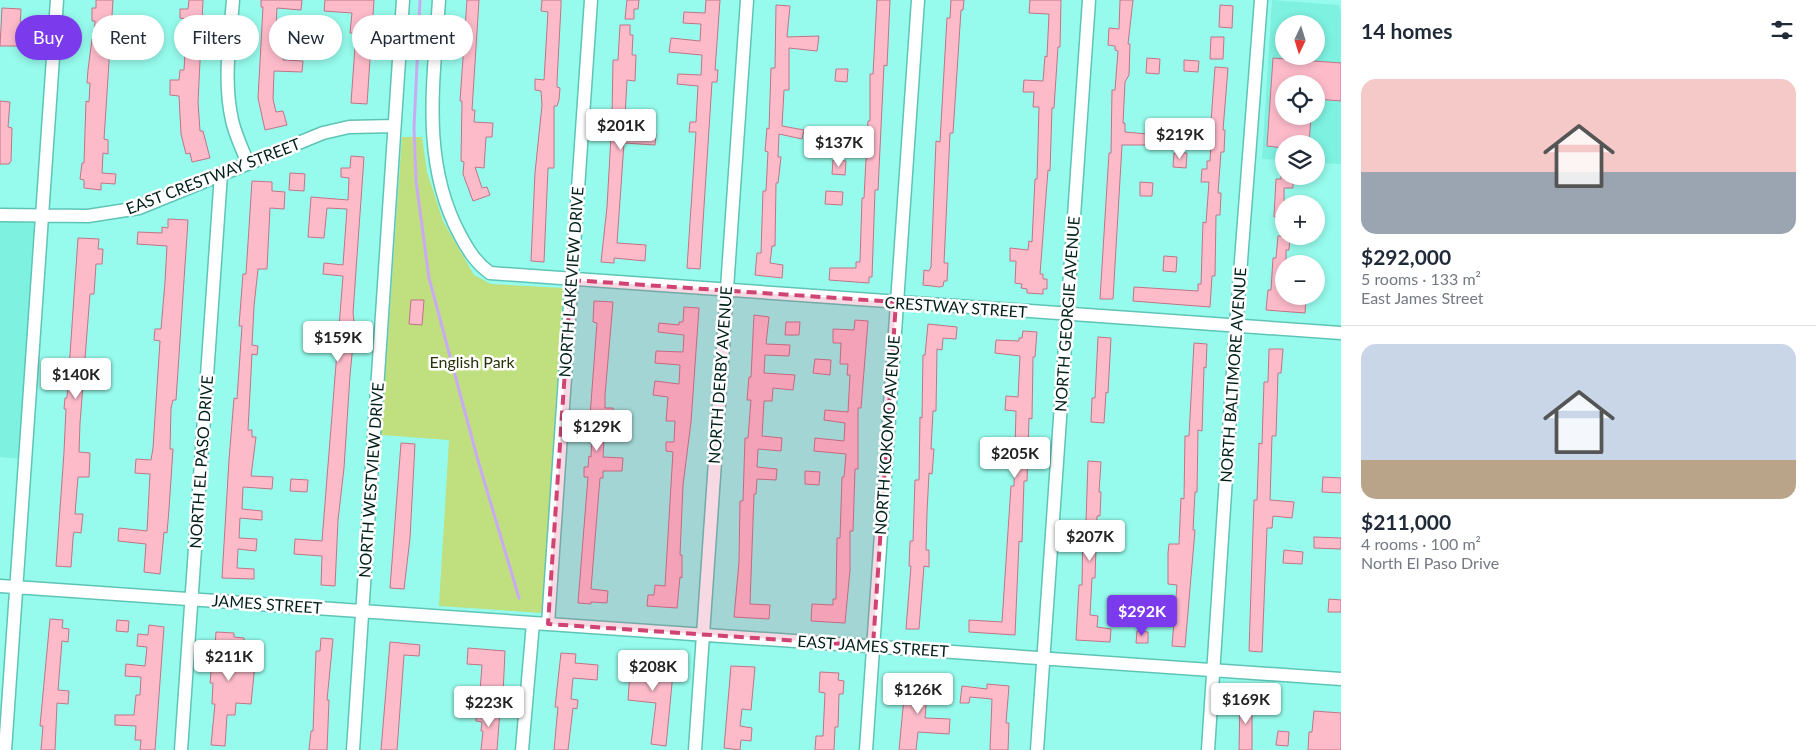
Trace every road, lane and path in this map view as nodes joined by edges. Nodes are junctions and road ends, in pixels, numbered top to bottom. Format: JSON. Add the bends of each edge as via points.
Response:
{"nodes":[{"id":1,"x":57,"y":0,"type":"edge"},
{"id":2,"x":233,"y":0,"type":"edge"},
{"id":3,"x":403,"y":0,"type":"edge"},
{"id":4,"x":439,"y":0,"type":"edge"},
{"id":5,"x":591,"y":0,"type":"edge"},
{"id":6,"x":747,"y":0,"type":"edge"},
{"id":7,"x":918,"y":0,"type":"edge"},
{"id":8,"x":1089,"y":0,"type":"edge"},
{"id":9,"x":1261,"y":0,"type":"edge"},
{"id":10,"x":394,"y":126,"type":"junction"},
{"id":11,"x":248,"y":163,"type":"junction"},
{"id":12,"x":220,"y":174,"type":"junction"},
{"id":13,"x":0,"y":214,"type":"edge"},
{"id":14,"x":43,"y":216,"type":"junction"},
{"id":15,"x":571,"y":280,"type":"junction"},
{"id":16,"x":726,"y":291,"type":"junction"},
{"id":17,"x":896,"y":302,"type":"junction"},
{"id":18,"x":1067,"y":314,"type":"junction"},
{"id":19,"x":1236,"y":326,"type":"junction"},
{"id":20,"x":1341,"y":333,"type":"edge"},
{"id":21,"x":0,"y":586,"type":"edge"},
{"id":22,"x":16,"y":587,"type":"junction"},
{"id":23,"x":191,"y":599,"type":"junction"},
{"id":24,"x":363,"y":610,"type":"junction"},
{"id":25,"x":533,"y":623,"type":"junction"},
{"id":26,"x":548,"y":624,"type":"junction"},
{"id":27,"x":703,"y":635,"type":"junction"},
{"id":28,"x":873,"y":646,"type":"junction"},
{"id":29,"x":1043,"y":658,"type":"junction"},
{"id":30,"x":1214,"y":670,"type":"junction"},
{"id":31,"x":1341,"y":679,"type":"edge"},
{"id":32,"x":2,"y":750,"type":"edge"},
{"id":33,"x":182,"y":750,"type":"edge"},
{"id":34,"x":353,"y":750,"type":"edge"},
{"id":35,"x":522,"y":750,"type":"edge"},
{"id":36,"x":695,"y":750,"type":"edge"},
{"id":37,"x":866,"y":750,"type":"edge"},
{"id":38,"x":1037,"y":750,"type":"edge"},
{"id":39,"x":1208,"y":750,"type":"edge"}],
"edges":[{"from":1,"to":14,"type":"street"},
{"from":2,"to":11,"type":"street","via":[[228,92],[232,122]]},
{"from":3,"to":10,"type":"street","name":"NORTH WESTVIEW DRIVE"},
{"from":4,"to":15,"type":"street","name":"CRESTWAY STREET","via":[[432,106],[436,167],[452,219],[482,267],[498,275]]},
{"from":5,"to":15,"type":"street","name":"NORTH LAKEVIEW DRIVE"},
{"from":6,"to":16,"type":"street","name":"NORTH DERBY AVENUE"},
{"from":7,"to":17,"type":"street","name":"NORTH KOKOMO AVENUE"},
{"from":8,"to":18,"type":"street","name":"NORTH GEORGIE AVENUE"},
{"from":9,"to":19,"type":"street","name":"NORTH BALTIMORE AVENUE"},
{"from":10,"to":11,"type":"street","name":"EAST CRESTWAY STREET","via":[[371,125],[334,130]]},
{"from":10,"to":24,"type":"street","name":"NORTH WESTVIEW DRIVE"},
{"from":11,"to":12,"type":"street","name":"EAST CRESTWAY STREET"},
{"from":12,"to":14,"type":"street","name":"EAST CRESTWAY STREET","via":[[139,208],[88,216]]},
{"from":12,"to":23,"type":"street","name":"NORTH EL PASO DRIVE"},
{"from":13,"to":14,"type":"street","name":"EAST CRESTWAY STREET"},
{"from":14,"to":22,"type":"street"},
{"from":15,"to":16,"type":"street","name":"CRESTWAY STREET"},
{"from":15,"to":26,"type":"street","name":"NORTH LAKEVIEW DRIVE"},
{"from":16,"to":17,"type":"street","name":"CRESTWAY STREET"},
{"from":16,"to":27,"type":"street","name":"NORTH DERBY AVENUE"},
{"from":17,"to":18,"type":"street","name":"CRESTWAY STREET"},
{"from":17,"to":28,"type":"street","name":"NORTH KOKOMO AVENUE"},
{"from":18,"to":19,"type":"street","name":"CRESTWAY STREET"},
{"from":18,"to":29,"type":"street","name":"NORTH GEORGIE AVENUE"},
{"from":19,"to":20,"type":"street","name":"CRESTWAY STREET"},
{"from":19,"to":30,"type":"street","name":"NORTH BALTIMORE AVENUE"},
{"from":21,"to":22,"type":"street","name":"JAMES STREET"},
{"from":22,"to":23,"type":"street","name":"JAMES STREET"},
{"from":22,"to":32,"type":"street"},
{"from":23,"to":24,"type":"street","name":"JAMES STREET"},
{"from":23,"to":33,"type":"street","name":"NORTH EL PASO DRIVE"},
{"from":24,"to":25,"type":"street","name":"JAMES STREET"},
{"from":24,"to":34,"type":"street","name":"NORTH WESTVIEW DRIVE"},
{"from":25,"to":26,"type":"street","name":"EAST JAMES STREET"},
{"from":25,"to":35,"type":"street"},
{"from":26,"to":27,"type":"street","name":"EAST JAMES STREET"},
{"from":27,"to":28,"type":"street","name":"EAST JAMES STREET"},
{"from":27,"to":36,"type":"street","name":"NORTH DERBY AVENUE"},
{"from":28,"to":29,"type":"street","name":"EAST JAMES STREET"},
{"from":28,"to":37,"type":"street","name":"NORTH KOKOMO AVENUE"},
{"from":29,"to":30,"type":"street","name":"EAST JAMES STREET"},
{"from":29,"to":38,"type":"street","name":"NORTH GEORGIE AVENUE"},
{"from":30,"to":31,"type":"street","name":"EAST JAMES STREET"},
{"from":30,"to":39,"type":"street","name":"NORTH BALTIMORE AVENUE"}]}
